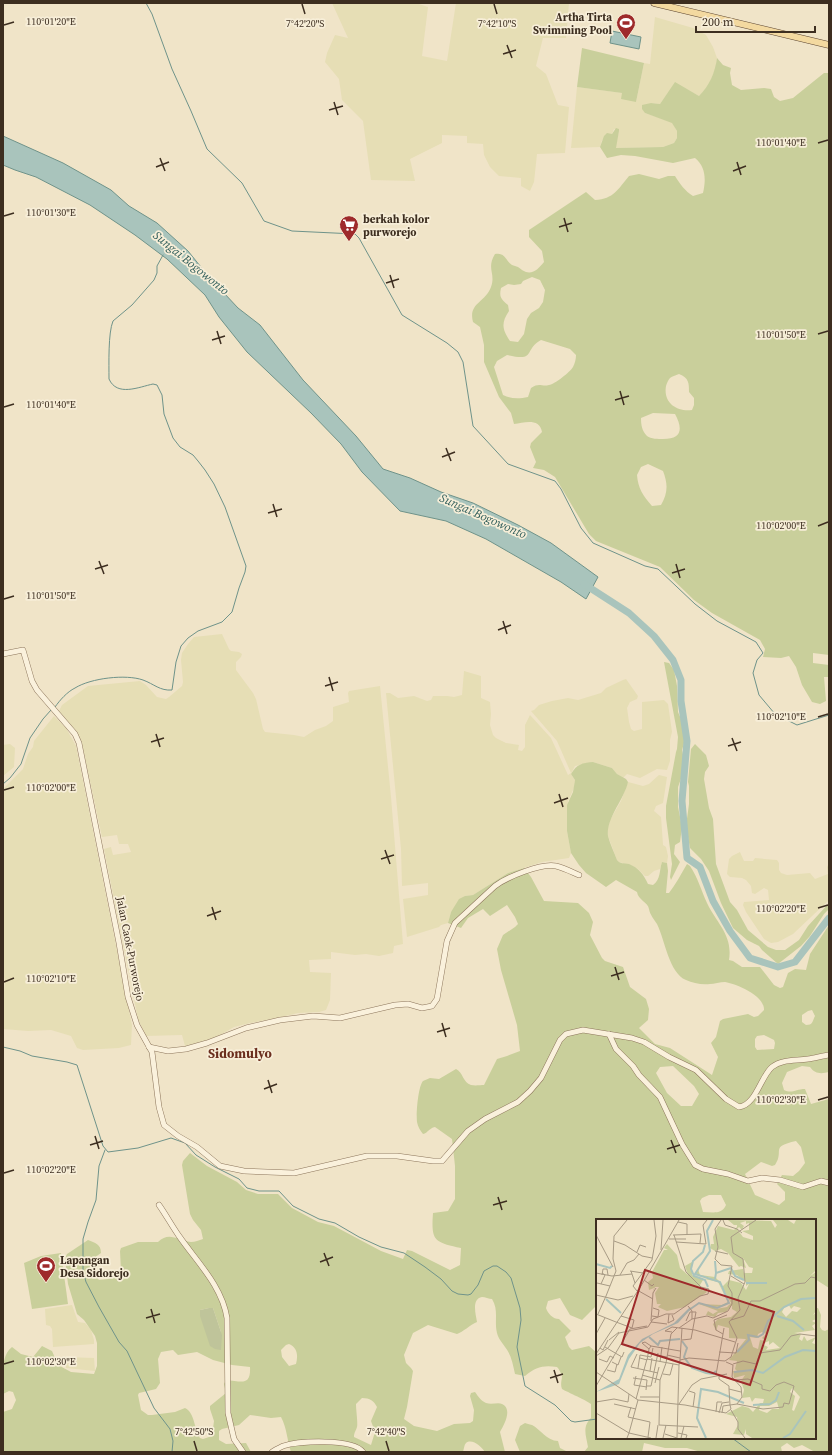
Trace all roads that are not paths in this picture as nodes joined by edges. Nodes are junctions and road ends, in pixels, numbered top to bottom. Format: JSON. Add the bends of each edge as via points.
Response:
{"nodes":[{"id":1,"x":654,"y":3,"type":"edge"},
{"id":2,"x":829,"y":45,"type":"edge"},
{"id":3,"x":3,"y":654,"type":"edge"},
{"id":4,"x":580,"y":875,"type":"dead end"},
{"id":5,"x":609,"y":1034,"type":"junction"},
{"id":6,"x":149,"y":1047,"type":"junction"},
{"id":7,"x":829,"y":1055,"type":"edge"},
{"id":8,"x":829,"y":1183,"type":"edge"},
{"id":9,"x":159,"y":1205,"type":"dead end"},
{"id":10,"x":243,"y":1452,"type":"edge"},
{"id":11,"x":272,"y":1452,"type":"edge"},
{"id":12,"x":363,"y":1452,"type":"edge"}],
"edges":[{"from":1,"to":2,"type":"main road"},
{"from":3,"to":6,"type":"street","name":"Jalan Caok-Purworejo","via":[[23,650],[32,682],[75,734],[116,928],[128,998]]},
{"from":4,"to":6,"type":"street","via":[[557,866],[549,866],[514,876],[495,886],[458,920],[449,933],[437,999],[432,1006],[422,1008],[395,1004],[340,1018],[313,1016],[280,1020],[246,1028],[207,1044],[186,1049],[168,1051]]},
{"from":5,"to":6,"type":"street","name":"Jalan Caok-Purworejo","via":[[583,1030],[566,1034],[560,1040],[536,1086],[518,1102],[468,1131],[442,1161],[367,1156],[290,1174],[244,1171],[220,1166],[197,1147],[167,1129],[159,1107],[152,1052]]},
{"from":5,"to":7,"type":"street","name":"Jalan Caok-Purworejo","via":[[644,1042],[688,1065],[733,1105],[739,1107],[748,1103],[769,1070],[776,1064]]},
{"from":5,"to":8,"type":"street","via":[[616,1049],[660,1097],[695,1165],[748,1181],[762,1178],[803,1187],[821,1181]]},
{"from":9,"to":10,"type":"street","via":[[216,1287],[225,1308],[228,1414],[234,1438]]},
{"from":11,"to":12,"type":"street","via":[[291,1444],[326,1442],[351,1444]]}]}
